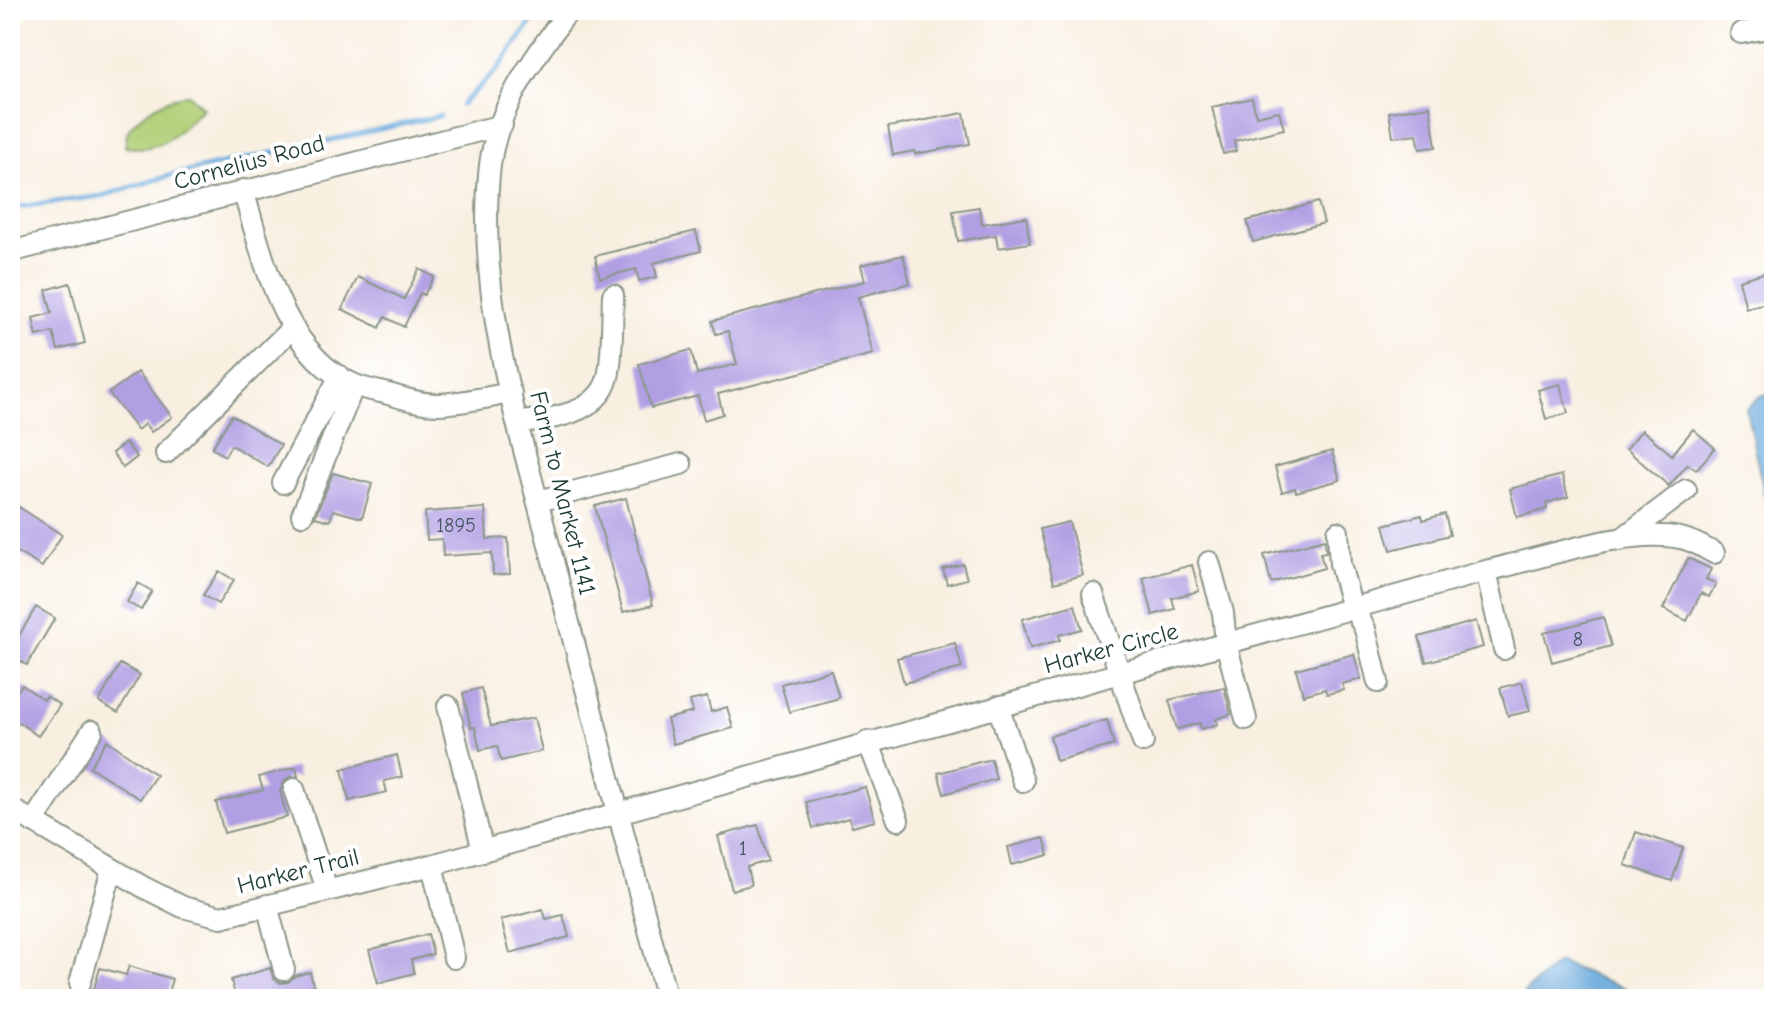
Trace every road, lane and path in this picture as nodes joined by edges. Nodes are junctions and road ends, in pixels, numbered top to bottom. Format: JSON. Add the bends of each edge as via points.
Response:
{"nodes":[{"id":1,"x":569,"y":10,"type":"edge"},
{"id":2,"x":1774,"y":27,"type":"edge"},
{"id":3,"x":1741,"y":33,"type":"dead end"},
{"id":4,"x":502,"y":125,"type":"junction"},
{"id":5,"x":243,"y":190,"type":"junction"},
{"id":6,"x":10,"y":252,"type":"edge"},
{"id":7,"x":613,"y":295,"type":"dead end"},
{"id":8,"x":293,"y":327,"type":"junction"},
{"id":9,"x":347,"y":380,"type":"junction"},
{"id":10,"x":511,"y":393,"type":"junction"},
{"id":11,"x":518,"y":422,"type":"junction"},
{"id":12,"x":166,"y":453,"type":"dead end"},
{"id":13,"x":681,"y":464,"type":"dead end"},
{"id":14,"x":283,"y":483,"type":"dead end"},
{"id":15,"x":1686,"y":490,"type":"dead end"},
{"id":16,"x":538,"y":501,"type":"junction"},
{"id":17,"x":302,"y":515,"type":"dead end"},
{"id":18,"x":1338,"y":532,"type":"dead end"},
{"id":19,"x":1620,"y":540,"type":"junction"},
{"id":20,"x":1714,"y":553,"type":"dead end"},
{"id":21,"x":1209,"y":562,"type":"dead end"},
{"id":22,"x":1486,"y":571,"type":"junction"},
{"id":23,"x":1093,"y":594,"type":"dead end"},
{"id":24,"x":1354,"y":608,"type":"junction"},
{"id":25,"x":1226,"y":643,"type":"junction"},
{"id":26,"x":1504,"y":649,"type":"dead end"},
{"id":27,"x":1119,"y":673,"type":"junction"},
{"id":28,"x":1378,"y":682,"type":"dead end"},
{"id":29,"x":448,"y":706,"type":"dead end"},
{"id":30,"x":998,"y":706,"type":"junction"},
{"id":31,"x":1246,"y":719,"type":"dead end"},
{"id":32,"x":92,"y":731,"type":"dead end"},
{"id":33,"x":868,"y":741,"type":"junction"},
{"id":34,"x":1143,"y":742,"type":"dead end"},
{"id":35,"x":1023,"y":781,"type":"dead end"},
{"id":36,"x":294,"y":789,"type":"dead end"},
{"id":37,"x":10,"y":808,"type":"edge"},
{"id":38,"x":617,"y":813,"type":"junction"},
{"id":39,"x":898,"y":820,"type":"dead end"},
{"id":40,"x":33,"y":822,"type":"junction"},
{"id":41,"x":483,"y":851,"type":"junction"},
{"id":42,"x":432,"y":865,"type":"junction"},
{"id":43,"x":112,"y":869,"type":"junction"},
{"id":44,"x":327,"y":890,"type":"junction"},
{"id":45,"x":267,"y":905,"type":"junction"},
{"id":46,"x":454,"y":958,"type":"dead end"},
{"id":47,"x":284,"y":970,"type":"dead end"},
{"id":48,"x":80,"y":983,"type":"dead end"},
{"id":49,"x":667,"y":999,"type":"edge"}],
"edges":[{"from":1,"to":4,"type":"street","name":"Farm to Market 1141","via":[[515,91]]},
{"from":2,"to":3,"type":"street"},
{"from":4,"to":5,"type":"street","name":"Cornelius Road"},
{"from":4,"to":10,"type":"street","name":"Farm to Market 1141","via":[[491,163],[487,242],[491,304]]},
{"from":5,"to":6,"type":"street","name":"Cornelius Road"},
{"from":5,"to":8,"type":"street","via":[[266,266]]},
{"from":7,"to":11,"type":"street","via":[[608,379],[594,400],[546,420]]},
{"from":8,"to":9,"type":"street","via":[[319,360]]},
{"from":8,"to":12,"type":"street"},
{"from":9,"to":10,"type":"street","via":[[438,404]]},
{"from":9,"to":14,"type":"street"},
{"from":9,"to":17,"type":"street"},
{"from":10,"to":11,"type":"street","name":"Farm to Market 1141"},
{"from":11,"to":16,"type":"street","name":"Farm to Market 1141"},
{"from":13,"to":16,"type":"street"},
{"from":15,"to":19,"type":"street"},
{"from":16,"to":38,"type":"street","name":"Farm to Market 1141"},
{"from":18,"to":24,"type":"street","via":[[1340,564]]},
{"from":19,"to":20,"type":"street","name":"Harker Circle","via":[[1681,538]]},
{"from":19,"to":22,"type":"street","name":"Harker Circle"},
{"from":21,"to":25,"type":"street"},
{"from":22,"to":24,"type":"street","name":"Harker Circle"},
{"from":22,"to":26,"type":"street"},
{"from":23,"to":27,"type":"street"},
{"from":24,"to":25,"type":"street","name":"Harker Circle"},
{"from":24,"to":28,"type":"street"},
{"from":25,"to":27,"type":"street","name":"Harker Circle"},
{"from":25,"to":31,"type":"street"},
{"from":27,"to":30,"type":"street","name":"Harker Circle"},
{"from":27,"to":34,"type":"street"},
{"from":29,"to":41,"type":"street"},
{"from":30,"to":33,"type":"street","name":"Harker Circle"},
{"from":30,"to":35,"type":"street"},
{"from":32,"to":40,"type":"street"},
{"from":33,"to":38,"type":"street","name":"Harker Circle"},
{"from":33,"to":39,"type":"street"},
{"from":36,"to":44,"type":"street"},
{"from":37,"to":40,"type":"street","name":"Harker Trail"},
{"from":38,"to":41,"type":"street","name":"Harker Trail"},
{"from":38,"to":49,"type":"street","name":"Farm to Market 1141"},
{"from":40,"to":43,"type":"street","name":"Harker Trail"},
{"from":41,"to":42,"type":"street","name":"Harker Trail"},
{"from":42,"to":44,"type":"street","name":"Harker Trail"},
{"from":42,"to":46,"type":"street"},
{"from":43,"to":45,"type":"street","name":"Harker Trail","via":[[207,915],[221,917]]},
{"from":43,"to":48,"type":"street"},
{"from":44,"to":45,"type":"street","name":"Harker Trail"},
{"from":45,"to":47,"type":"street"}]}
